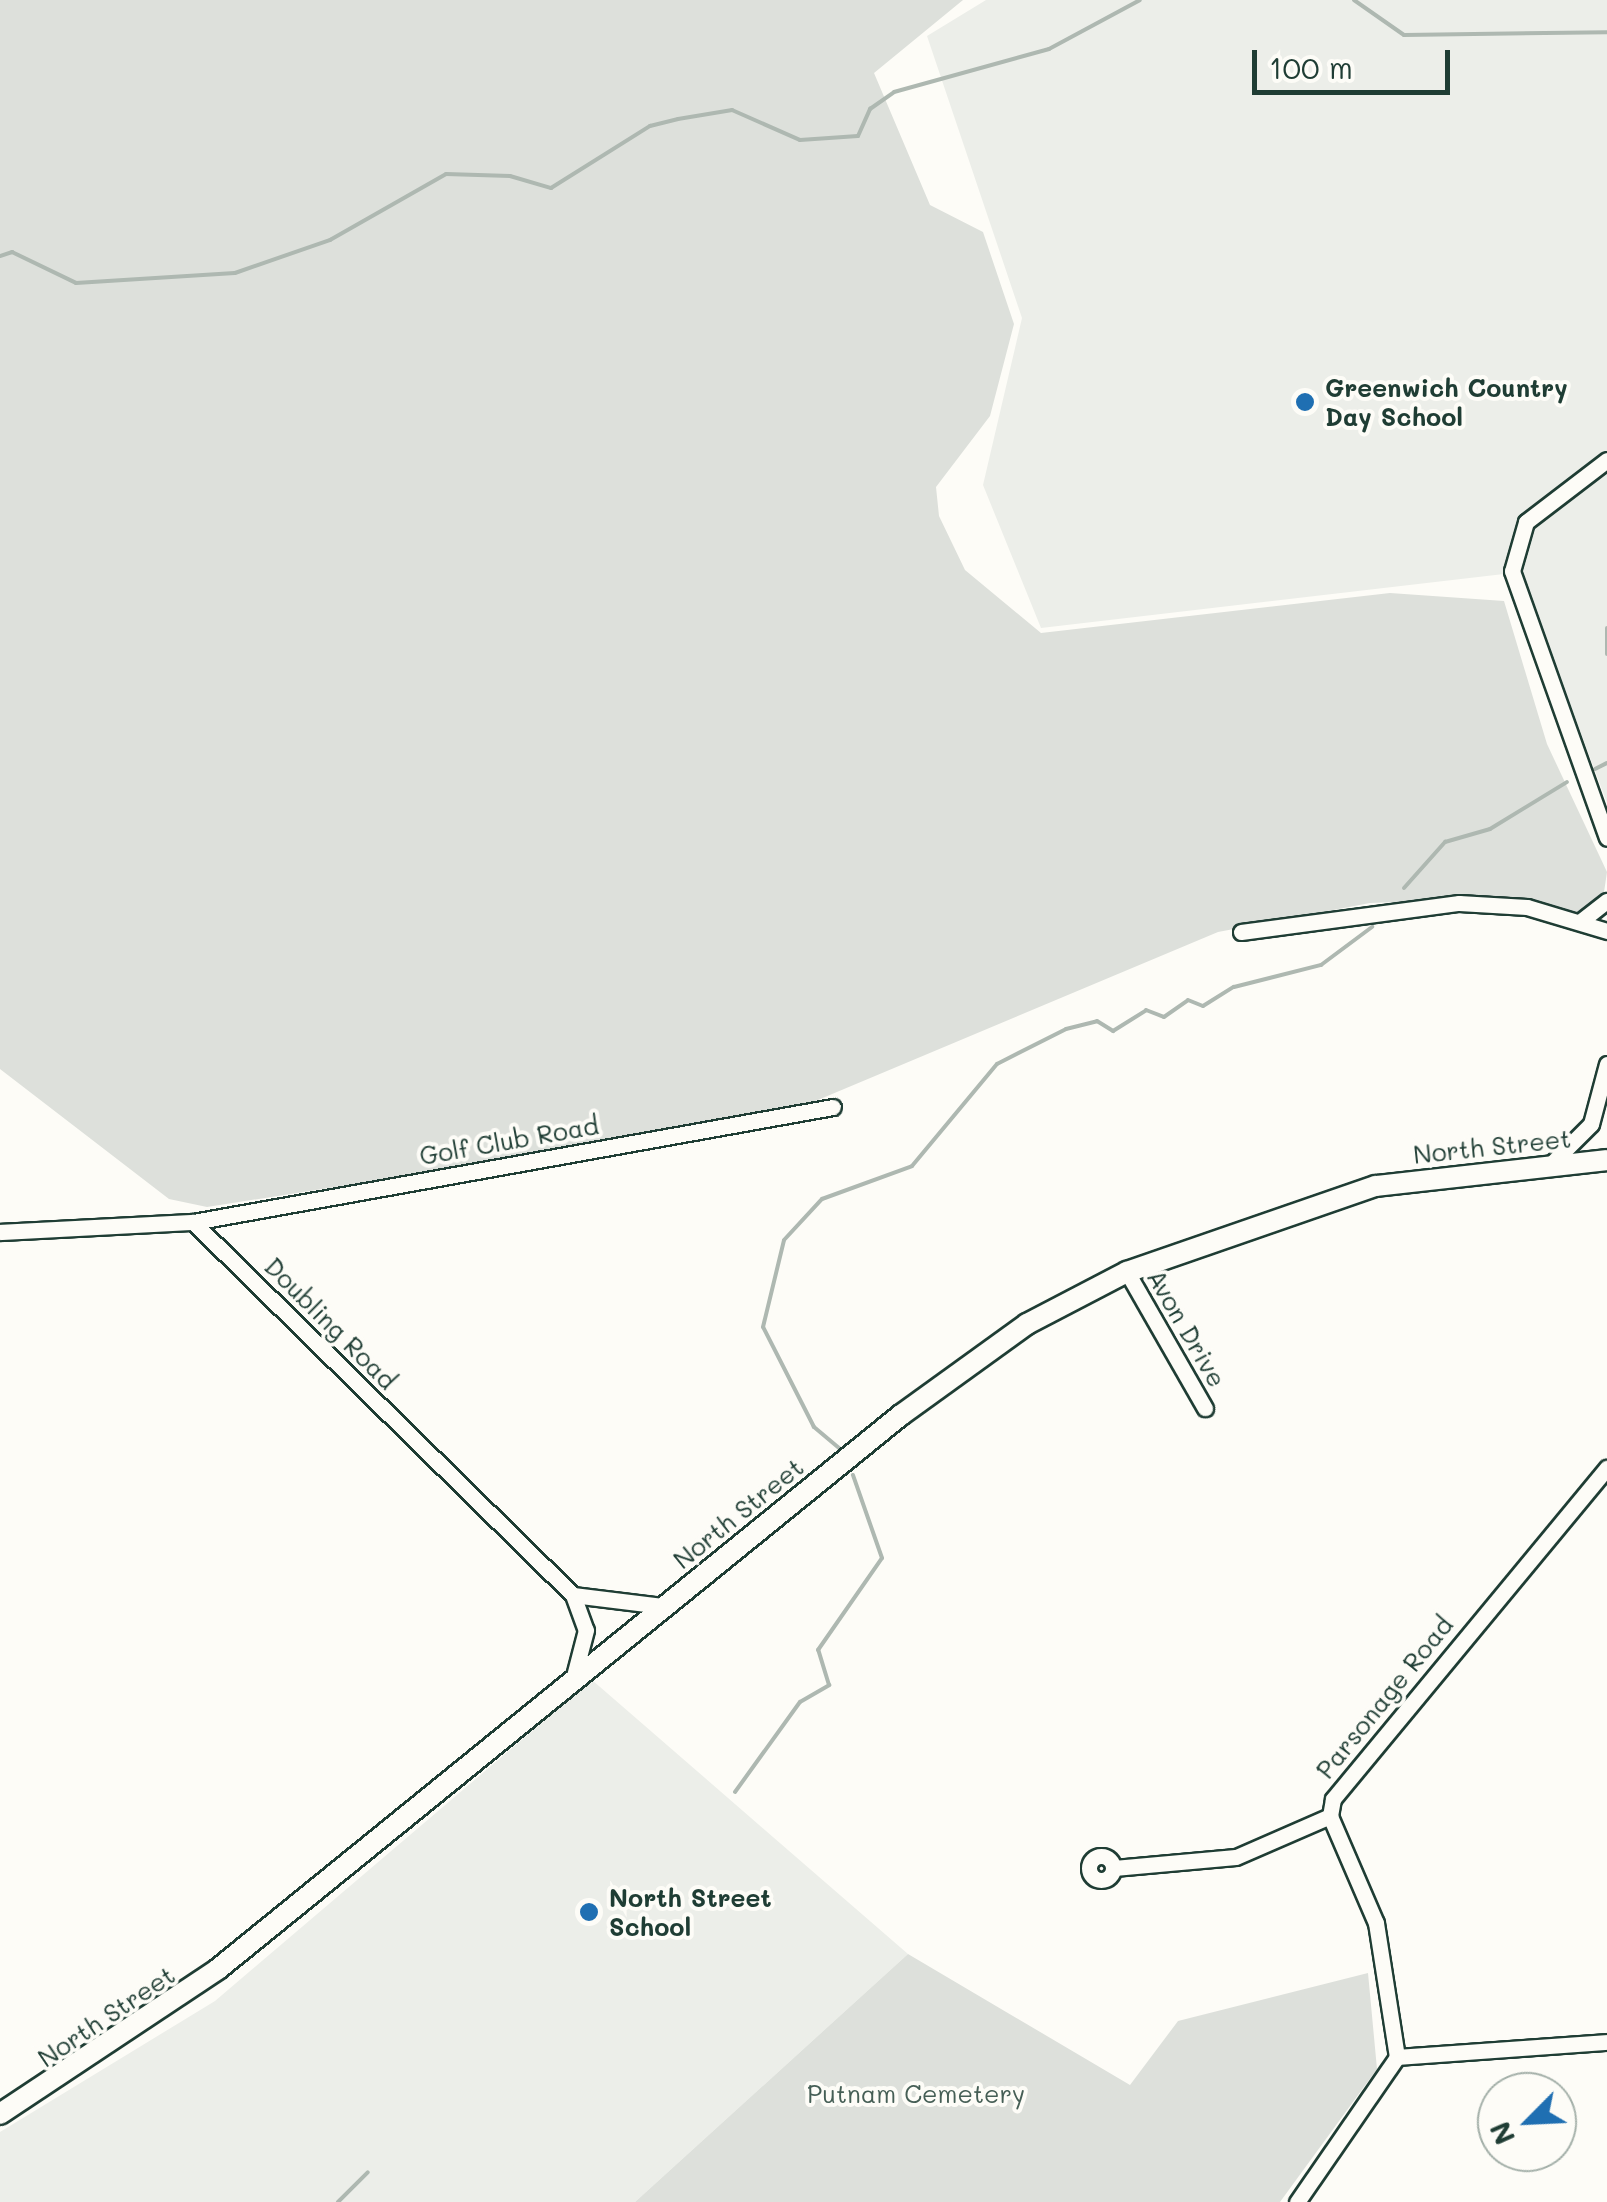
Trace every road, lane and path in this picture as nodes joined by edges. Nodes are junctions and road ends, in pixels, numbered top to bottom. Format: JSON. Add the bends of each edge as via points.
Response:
{"nodes":[{"id":1,"x":1607,"y":460,"type":"edge"},
{"id":2,"x":1607,"y":838,"type":"edge"},
{"id":3,"x":1607,"y":901,"type":"edge"},
{"id":4,"x":1581,"y":921,"type":"junction"},
{"id":5,"x":1607,"y":931,"type":"edge"},
{"id":6,"x":1241,"y":932,"type":"dead end"},
{"id":7,"x":1607,"y":1064,"type":"edge"},
{"id":8,"x":1605,"y":1100,"type":"edge"},
{"id":9,"x":833,"y":1108,"type":"dead end"},
{"id":10,"x":1607,"y":1160,"type":"edge"},
{"id":11,"x":1552,"y":1163,"type":"junction"},
{"id":12,"x":193,"y":1222,"type":"junction"},
{"id":13,"x":0,"y":1232,"type":"edge"},
{"id":14,"x":1127,"y":1272,"type":"junction"},
{"id":15,"x":1205,"y":1408,"type":"dead end"},
{"id":16,"x":1607,"y":1468,"type":"edge"},
{"id":17,"x":573,"y":1595,"type":"junction"},
{"id":18,"x":662,"y":1606,"type":"junction"},
{"id":19,"x":574,"y":1676,"type":"junction"},
{"id":20,"x":1330,"y":1816,"type":"junction"},
{"id":21,"x":1114,"y":1868,"type":"dead end"},
{"id":22,"x":1607,"y":2042,"type":"edge"},
{"id":23,"x":1397,"y":2057,"type":"junction"},
{"id":24,"x":0,"y":2114,"type":"edge"},
{"id":25,"x":1297,"y":2202,"type":"edge"}],
"edges":[{"from":1,"to":2,"type":"street","via":[[1526,522],[1512,571]]},
{"from":3,"to":4,"type":"street"},
{"from":4,"to":5,"type":"street"},
{"from":4,"to":6,"type":"street","via":[[1458,903]]},
{"from":7,"to":8,"type":"street"},
{"from":8,"to":11,"type":"street"},
{"from":9,"to":12,"type":"street","name":"Golf Club Road"},
{"from":10,"to":11,"type":"main road","name":"North Street"},
{"from":11,"to":14,"type":"main road","name":"North Street","via":[[1376,1186]]},
{"from":12,"to":13,"type":"street"},
{"from":12,"to":17,"type":"street","name":"Doubling Road"},
{"from":14,"to":15,"type":"street","name":"Avon Drive"},
{"from":14,"to":18,"type":"main road","name":"North Street","via":[[978,1359]]},
{"from":16,"to":20,"type":"street","name":"Parsonage Road","via":[[1342,1781]]},
{"from":17,"to":18,"type":"street"},
{"from":17,"to":19,"type":"street","via":[[586,1630]]},
{"from":18,"to":19,"type":"main road","name":"North Street"},
{"from":19,"to":24,"type":"main road","name":"North Street","via":[[205,1979]]},
{"from":20,"to":21,"type":"street","via":[[1236,1857]]},
{"from":20,"to":23,"type":"street","name":"Parsonage Road","via":[[1376,1923]]},
{"from":22,"to":23,"type":"street"},
{"from":23,"to":25,"type":"street","via":[[1384,2089]]}]}
